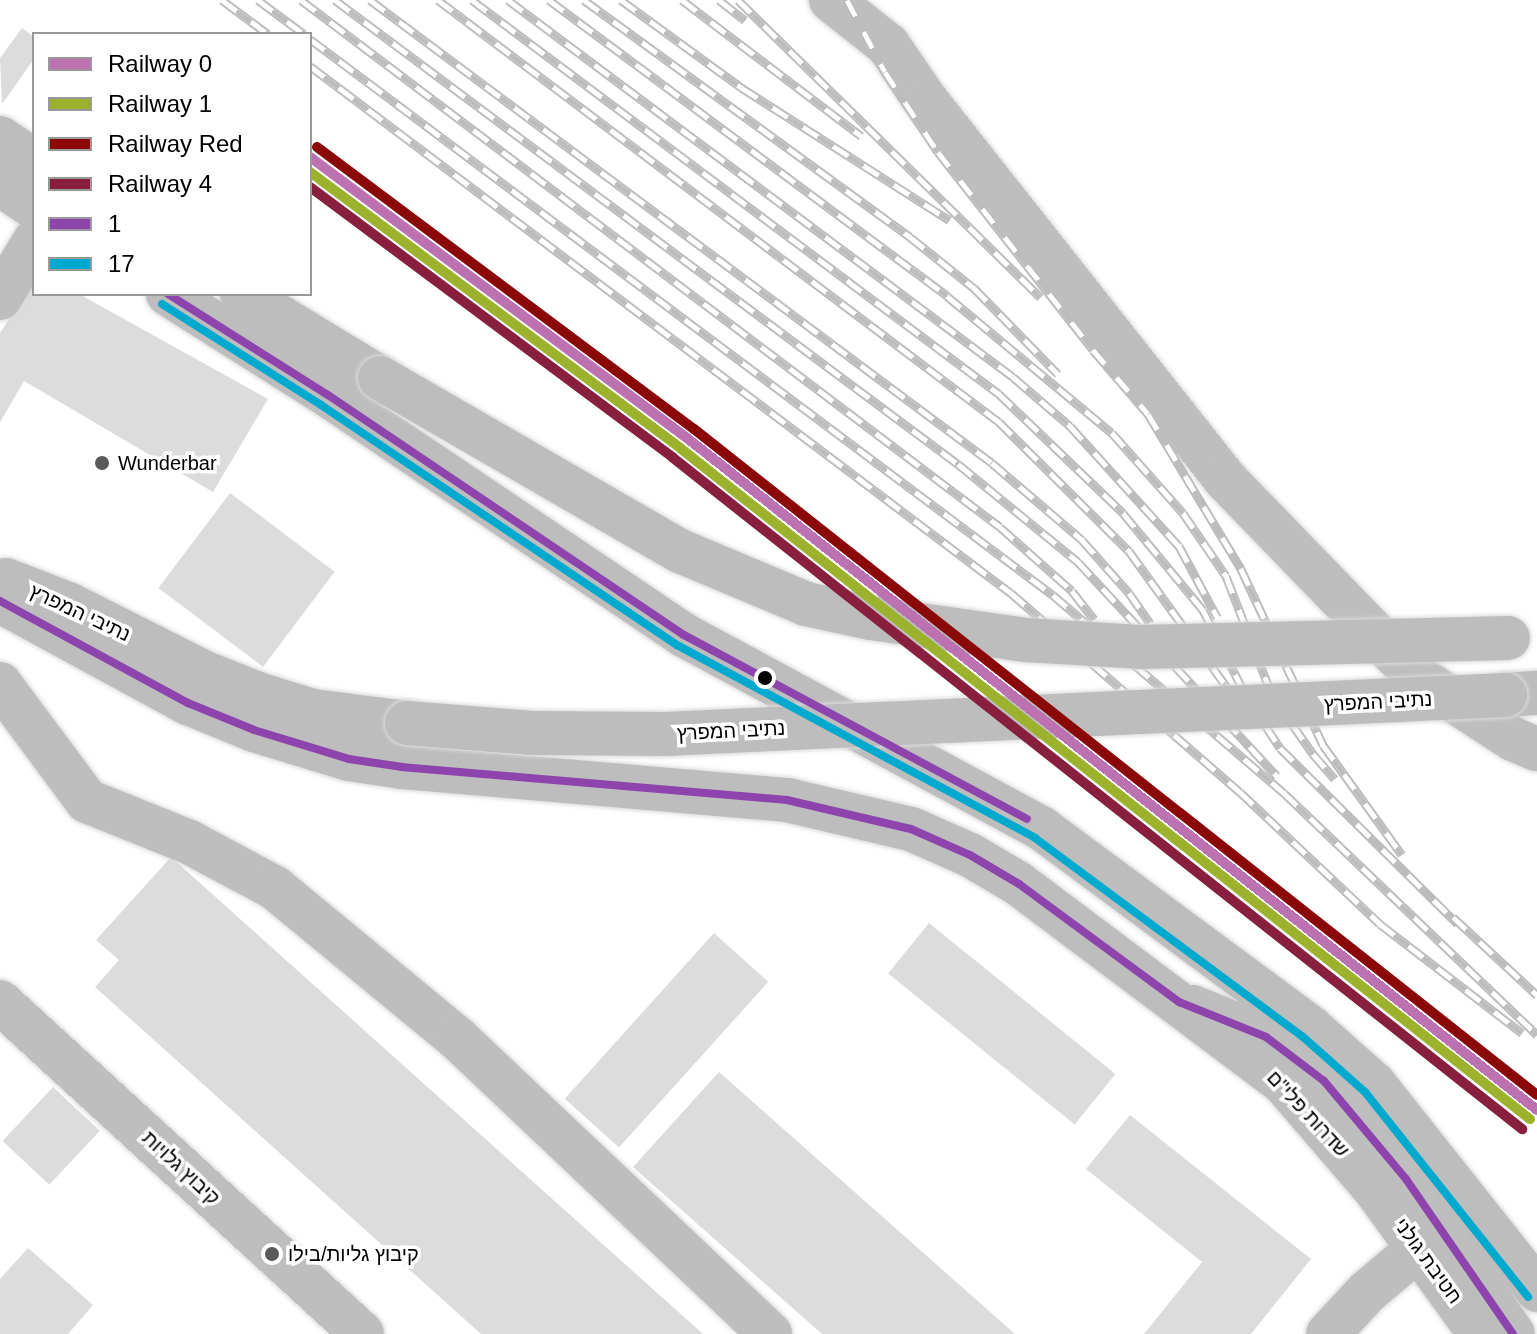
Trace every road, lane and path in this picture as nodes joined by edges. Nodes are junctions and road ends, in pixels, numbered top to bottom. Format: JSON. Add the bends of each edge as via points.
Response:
{"nodes":[{"id":1,"x":831,"y":0,"type":"edge"},
{"id":2,"x":0,"y":138,"type":"edge"},
{"id":3,"x":32,"y":160,"type":"edge"},
{"id":4,"x":0,"y":184,"type":"edge"},
{"id":5,"x":32,"y":206,"type":"edge"},
{"id":6,"x":32,"y":245,"type":"edge"},
{"id":7,"x":171,"y":296,"type":"edge"},
{"id":8,"x":245,"y":296,"type":"edge"},
{"id":9,"x":0,"y":298,"type":"edge"},
{"id":10,"x":0,"y":578,"type":"edge"},
{"id":11,"x":0,"y":601,"type":"edge"},
{"id":12,"x":1537,"y":637,"type":"edge"},
{"id":13,"x":0,"y":684,"type":"edge"},
{"id":14,"x":1537,"y":693,"type":"edge"},
{"id":15,"x":1537,"y":749,"type":"edge"},
{"id":16,"x":0,"y":1002,"type":"edge"},
{"id":17,"x":1179,"y":1002,"type":"junction"},
{"id":18,"x":1375,"y":1189,"type":"joint"},
{"id":19,"x":1464,"y":1193,"type":"junction"},
{"id":20,"x":1419,"y":1248,"type":"junction"},
{"id":21,"x":1537,"y":1267,"type":"edge"},
{"id":22,"x":1537,"y":1290,"type":"edge"},
{"id":23,"x":362,"y":1334,"type":"edge"},
{"id":24,"x":770,"y":1334,"type":"edge"},
{"id":25,"x":1328,"y":1334,"type":"edge"},
{"id":26,"x":1480,"y":1334,"type":"edge"},
{"id":27,"x":1513,"y":1334,"type":"edge"}],
"edges":[{"from":1,"to":15,"type":"street","via":[[888,45],[1226,480],[1416,676]]},
{"from":2,"to":3,"type":"highway"},
{"from":4,"to":5,"type":"highway"},
{"from":6,"to":9,"type":"street"},
{"from":7,"to":19,"type":"highway","via":[[684,635],[1041,828],[1311,1028],[1374,1084]]},
{"from":8,"to":12,"type":"highway","bridge":true,"via":[[680,551],[806,604],[1026,640],[1139,647]]},
{"from":10,"to":14,"type":"highway","name":"נתיבי המפרץ","bridge":true,"via":[[70,605],[205,673],[313,711],[532,733],[665,734]]},
{"from":11,"to":17,"type":"highway","name":"שדרות פלי\"ם","via":[[188,703],[349,759],[787,800],[911,829],[1019,884]]},
{"from":13,"to":24,"type":"street","via":[[87,801],[189,842],[275,888],[457,1038]]},
{"from":16,"to":23,"type":"street","name":"קיבוץ גלויות"},
{"from":17,"to":18,"type":"highway","name":"שדרות פלי\"ם","via":[[1283,1082]]},
{"from":17,"to":27,"type":"street","via":[[1266,1037],[1324,1081],[1406,1179]]},
{"from":18,"to":20,"type":"highway","name":"חטיבת גולני"},
{"from":19,"to":21,"type":"street"},
{"from":19,"to":22,"type":"highway"},
{"from":20,"to":25,"type":"street"},
{"from":20,"to":26,"type":"highway","name":"חטיבת גולני"}]}
